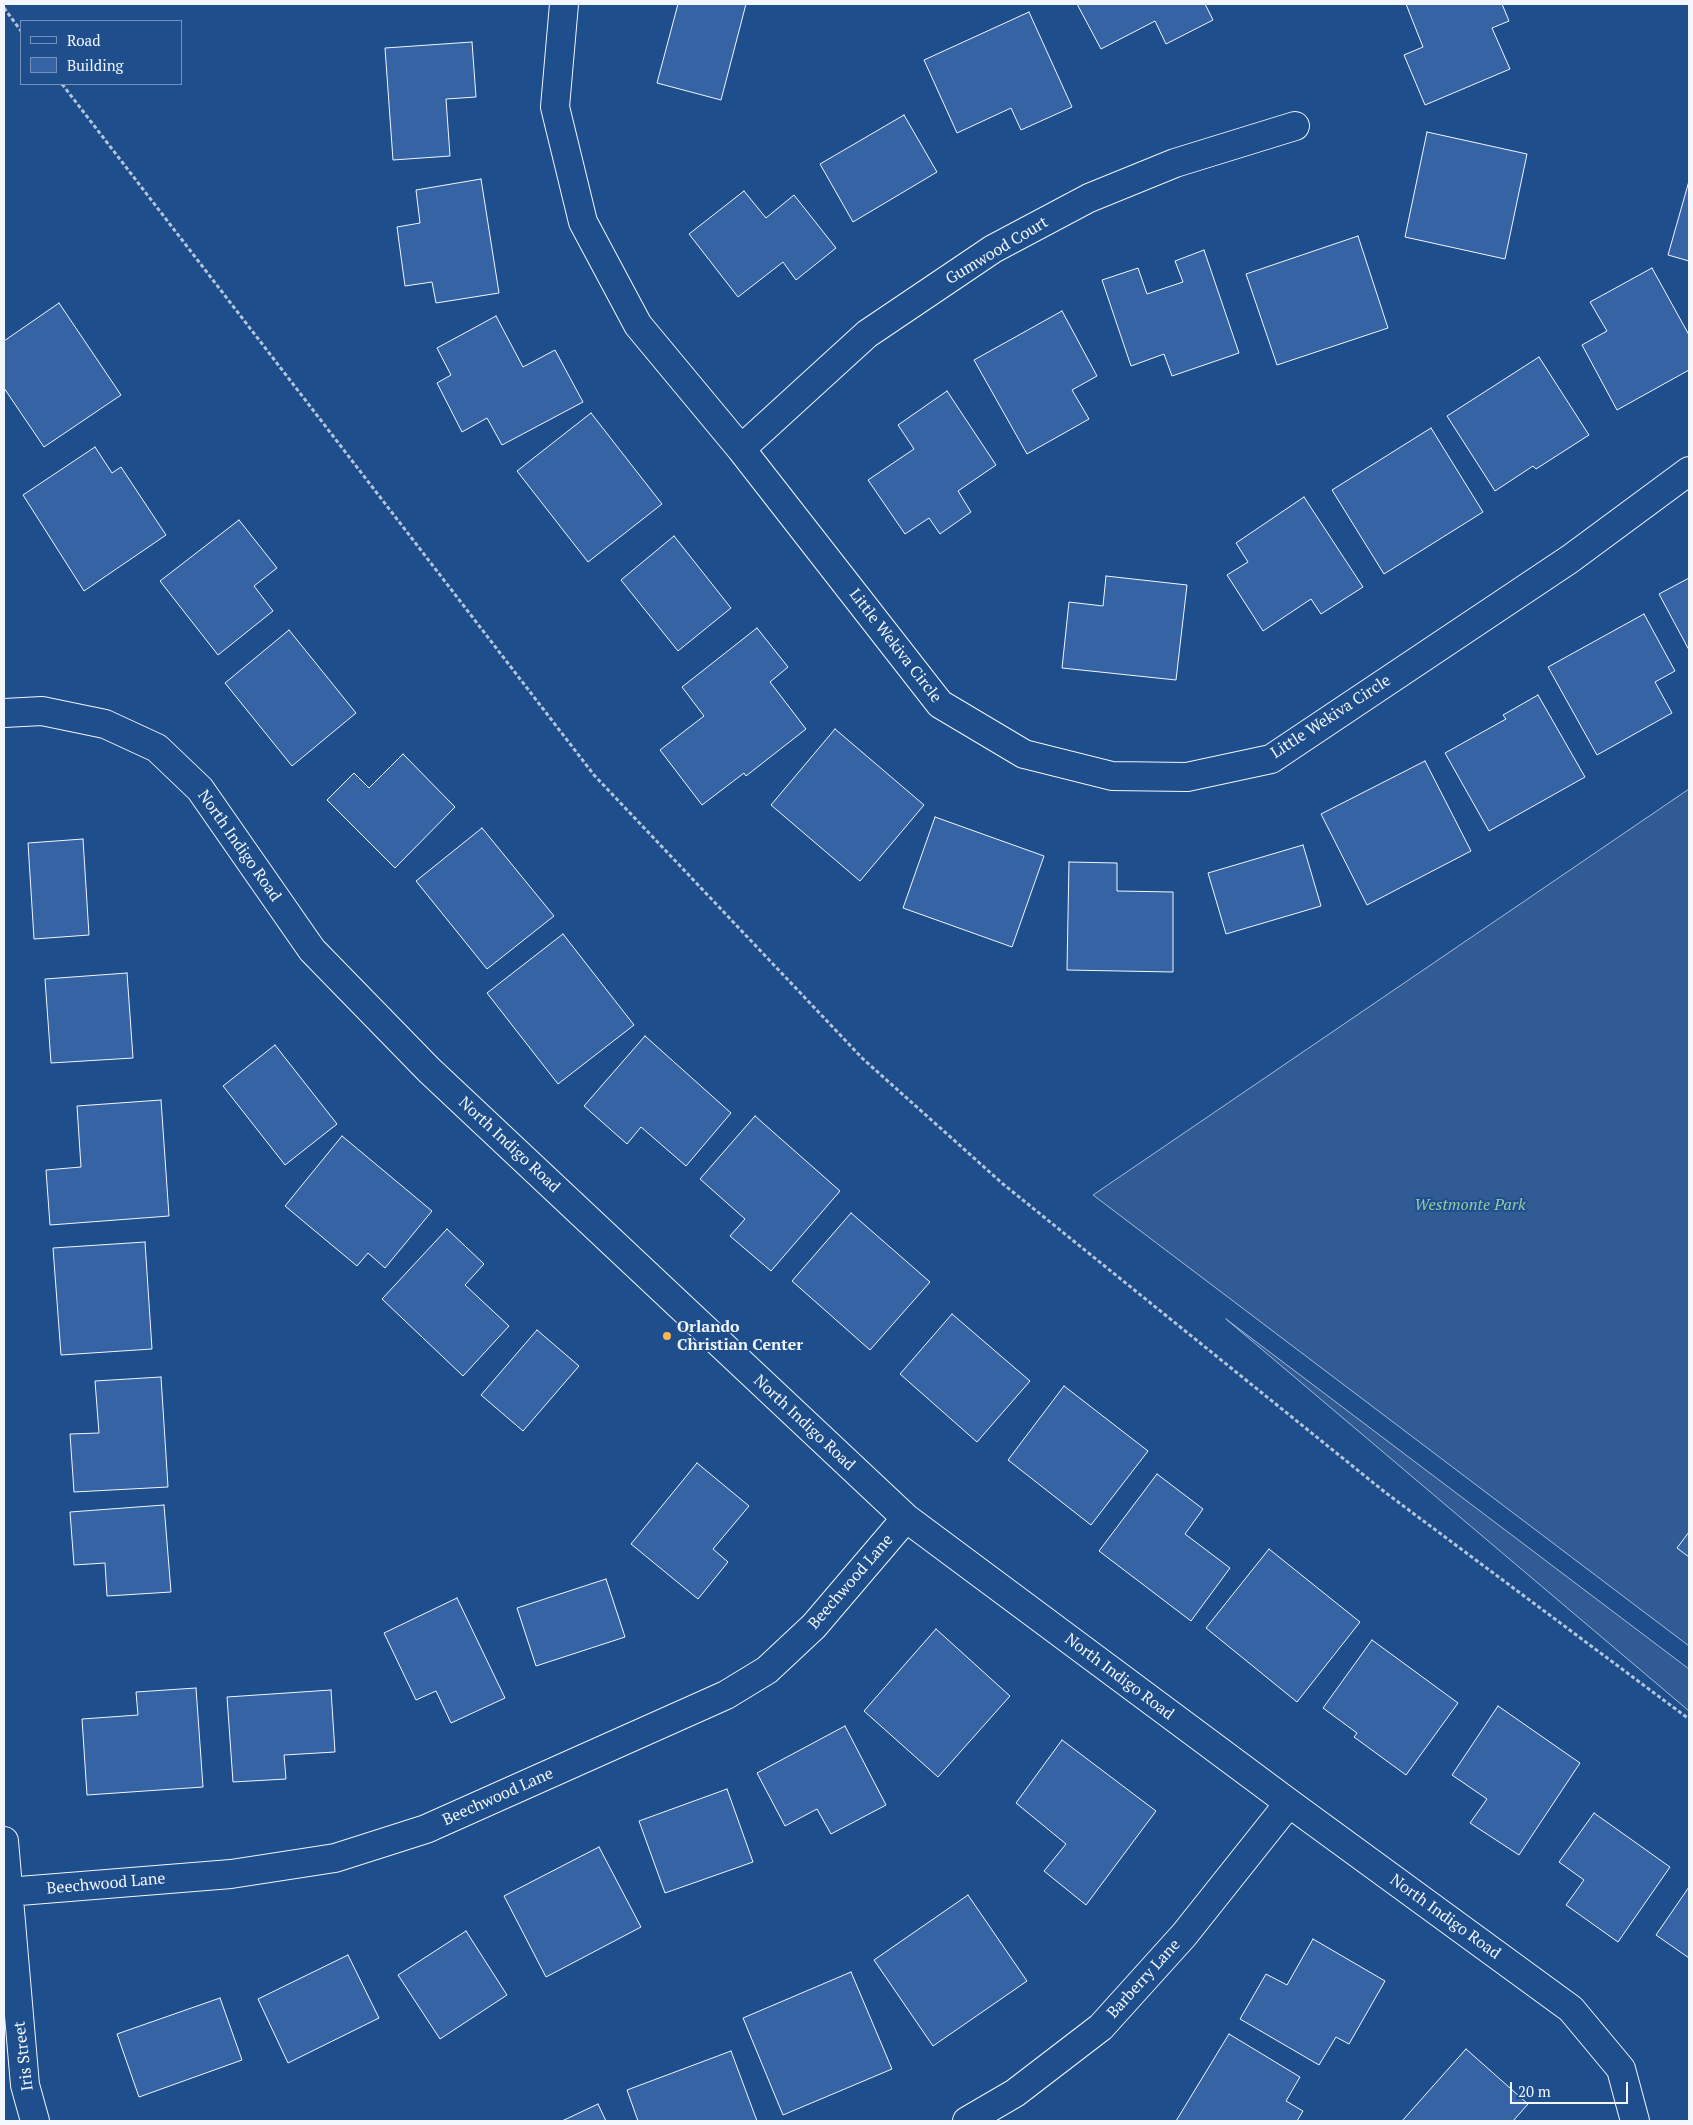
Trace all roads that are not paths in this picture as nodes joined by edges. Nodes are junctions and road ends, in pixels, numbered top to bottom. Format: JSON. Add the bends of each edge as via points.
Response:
{"nodes":[{"id":1,"x":564,"y":4,"type":"edge"},
{"id":2,"x":1295,"y":126,"type":"dead end"},
{"id":3,"x":741,"y":449,"type":"junction"},
{"id":4,"x":1689,"y":471,"type":"edge"},
{"id":5,"x":4,"y":713,"type":"edge"},
{"id":6,"x":906,"y":1518,"type":"junction"},
{"id":7,"x":1289,"y":1803,"type":"junction"},
{"id":8,"x":4,"y":1841,"type":"edge"},
{"id":9,"x":7,"y":1892,"type":"junction"},
{"id":10,"x":35,"y":2121,"type":"edge"},
{"id":11,"x":967,"y":2121,"type":"edge"},
{"id":12,"x":1635,"y":2121,"type":"edge"}],
"edges":[{"from":1,"to":3,"type":"street","name":"Little Wekiva Circle","via":[[555,108],[583,222],[638,324]]},
{"from":2,"to":3,"type":"street","name":"Gumwood Court","via":[[1175,163],[1090,198],[993,249],[866,334]]},
{"from":3,"to":4,"type":"street","name":"Little Wekiva Circle","via":[[940,704],[1024,754],[1112,776],[1187,776],[1271,759],[1570,558]]},
{"from":5,"to":6,"type":"street","name":"North Indigo Road","via":[[42,711],[104,724],[157,748],[200,789],[312,950],[429,1070]]},
{"from":6,"to":7,"type":"street","name":"North Indigo Road"},
{"from":6,"to":9,"type":"street","name":"Beechwood Lane","via":[[814,1626],[767,1670],[726,1695],[426,1829],[326,1860],[230,1874]]},
{"from":7,"to":11,"type":"street","name":"Barberry Lane","via":[[1184,1935],[1101,2027],[1015,2094]]},
{"from":7,"to":12,"type":"street","name":"North Indigo Road","via":[[1571,2009],[1622,2069]]},
{"from":8,"to":9,"type":"street","name":"Iris Street"},
{"from":9,"to":10,"type":"street","name":"Iris Street","via":[[25,2085]]}]}
